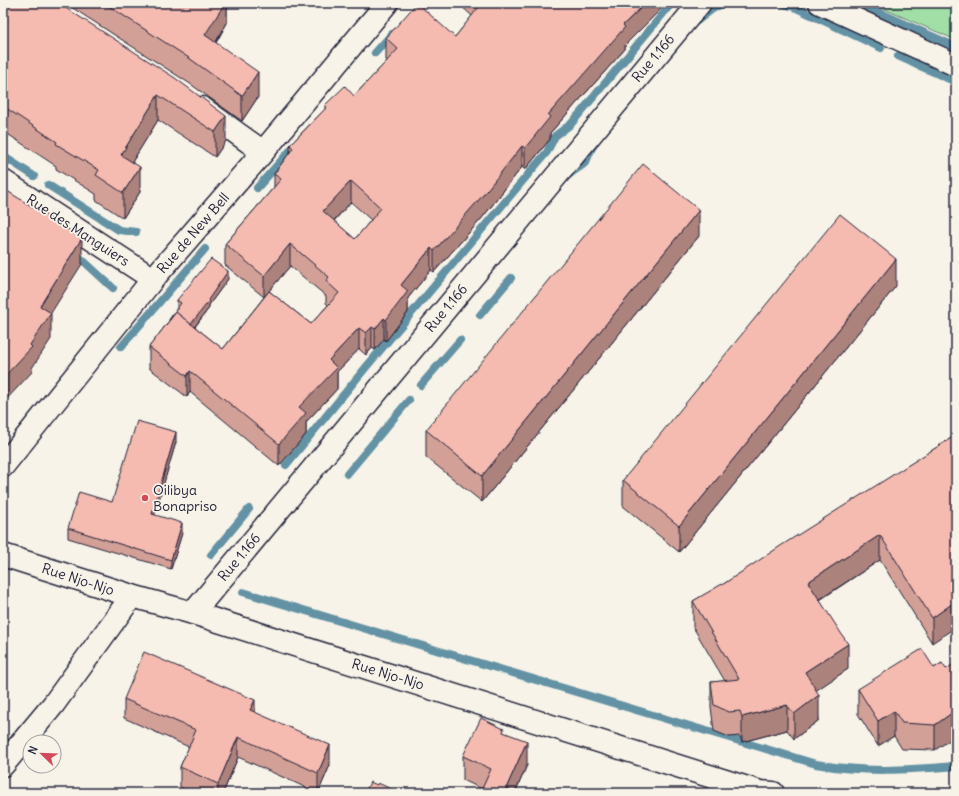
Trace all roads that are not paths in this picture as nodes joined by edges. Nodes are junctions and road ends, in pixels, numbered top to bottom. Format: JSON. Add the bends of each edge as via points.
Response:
{"nodes":[{"id":1,"x":387,"y":3,"type":"edge"},
{"id":2,"x":700,"y":3,"type":"edge"},
{"id":3,"x":820,"y":3,"type":"edge"},
{"id":4,"x":956,"y":65,"type":"edge"},
{"id":5,"x":188,"y":97,"type":"edge"},
{"id":6,"x":263,"y":152,"type":"junction"},
{"id":7,"x":3,"y":181,"type":"edge"},
{"id":8,"x":153,"y":280,"type":"junction"},
{"id":9,"x":3,"y":466,"type":"edge"},
{"id":10,"x":3,"y":556,"type":"edge"},
{"id":11,"x":132,"y":596,"type":"junction"},
{"id":12,"x":193,"y":613,"type":"junction"},
{"id":13,"x":3,"y":765,"type":"edge"},
{"id":14,"x":765,"y":792,"type":"edge"}],
"edges":[{"from":1,"to":6,"type":"street","name":"Rue de New Bell"},
{"from":2,"to":12,"type":"street","name":"Rue 1.166"},
{"from":3,"to":4,"type":"street"},
{"from":5,"to":6,"type":"street"},
{"from":6,"to":8,"type":"street","name":"Rue de New Bell"},
{"from":7,"to":8,"type":"street","name":"Rue des Manguiers"},
{"from":8,"to":9,"type":"street","name":"Rue de New Bell"},
{"from":10,"to":11,"type":"street","name":"Rue Njo-Njo"},
{"from":11,"to":12,"type":"street","name":"Rue Njo-Njo"},
{"from":11,"to":13,"type":"street","via":[[53,705]]},
{"from":12,"to":14,"type":"street","name":"Rue Njo-Njo"}]}
